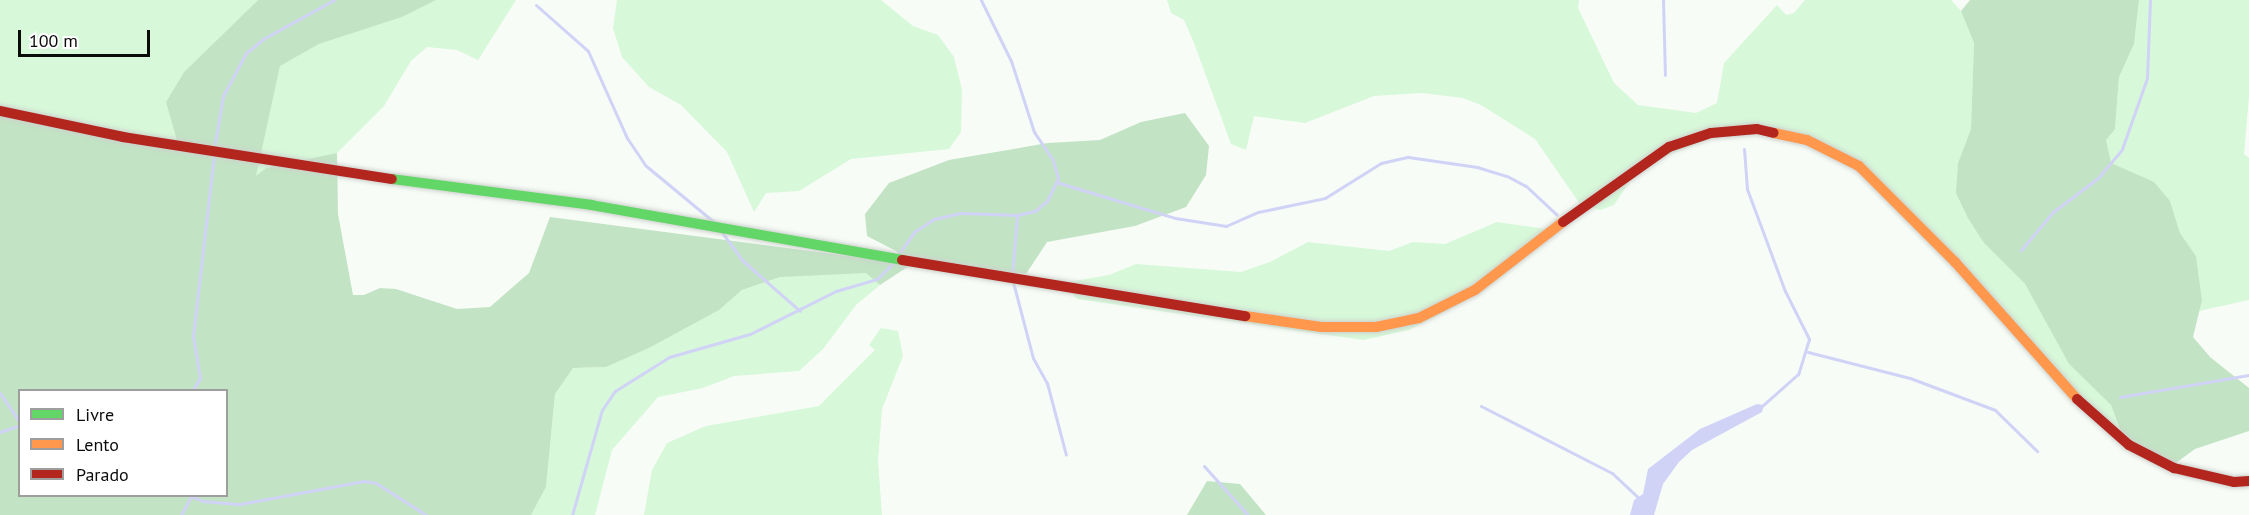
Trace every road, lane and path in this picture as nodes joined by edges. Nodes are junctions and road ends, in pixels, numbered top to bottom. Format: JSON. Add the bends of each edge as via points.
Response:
{"nodes":[{"id":1,"x":0,"y":111,"type":"edge"},
{"id":2,"x":2249,"y":481,"type":"edge"}],
"edges":[{"from":1,"to":2,"type":"street","via":[[123,137],[343,172],[591,205],[1068,289],[1321,327],[1376,327],[1419,318],[1475,290],[1616,181],[1669,147],[1712,133],[1757,129],[1807,140],[1859,166],[1955,262],[2091,415],[2129,445],[2174,468],[2234,482]]}]}
